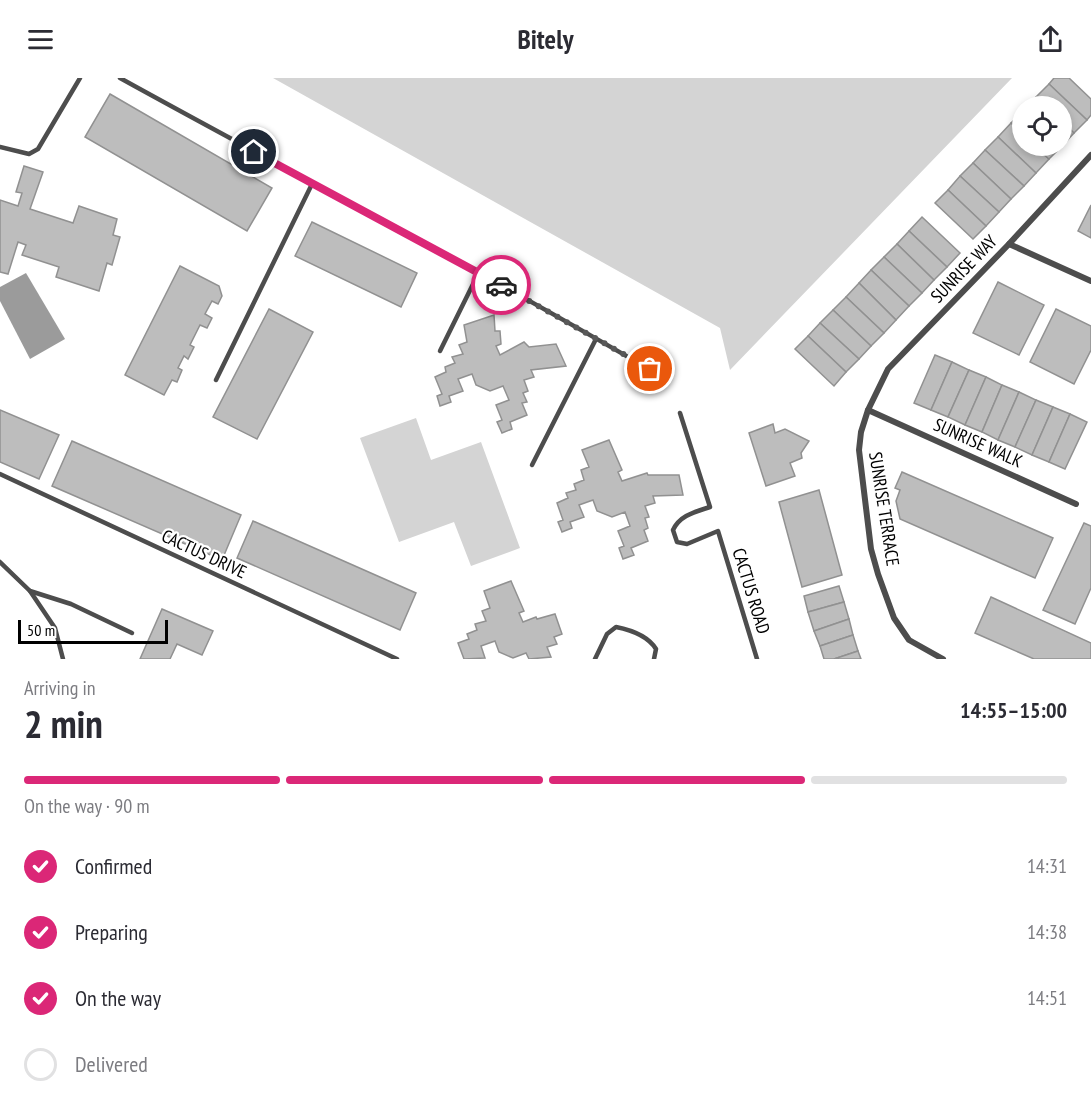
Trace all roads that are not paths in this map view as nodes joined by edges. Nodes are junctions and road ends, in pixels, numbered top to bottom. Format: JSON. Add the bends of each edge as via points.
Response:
{"nodes":[{"id":1,"x":80,"y":78,"type":"edge"},
{"id":2,"x":120,"y":78,"type":"edge"},
{"id":3,"x":0,"y":147,"type":"edge"},
{"id":4,"x":1091,"y":155,"type":"edge"},
{"id":5,"x":312,"y":184,"type":"junction"},
{"id":6,"x":1009,"y":243,"type":"junction"},
{"id":7,"x":479,"y":272,"type":"junction"},
{"id":8,"x":1091,"y":281,"type":"edge"},
{"id":9,"x":596,"y":339,"type":"junction"},
{"id":10,"x":440,"y":351,"type":"dead end"},
{"id":11,"x":664,"y":378,"type":"dead end"},
{"id":12,"x":216,"y":380,"type":"dead end"},
{"id":13,"x":868,"y":410,"type":"junction"},
{"id":14,"x":680,"y":413,"type":"dead end"},
{"id":15,"x":532,"y":465,"type":"dead end"},
{"id":16,"x":0,"y":474,"type":"edge"},
{"id":17,"x":1076,"y":504,"type":"dead end"},
{"id":18,"x":0,"y":562,"type":"edge"},
{"id":19,"x":30,"y":591,"type":"junction"},
{"id":20,"x":132,"y":633,"type":"dead end"},
{"id":21,"x":63,"y":659,"type":"edge"},
{"id":22,"x":397,"y":659,"type":"edge"},
{"id":23,"x":595,"y":659,"type":"edge"},
{"id":24,"x":654,"y":659,"type":"edge"},
{"id":25,"x":757,"y":659,"type":"edge"},
{"id":26,"x":943,"y":659,"type":"edge"}],
"edges":[{"from":1,"to":3,"type":"lane","via":[[38,149],[29,154]]},
{"from":2,"to":5,"type":"lane"},
{"from":4,"to":6,"type":"street","name":"SUNRISE WAY"},
{"from":5,"to":7,"type":"lane"},
{"from":5,"to":12,"type":"lane"},
{"from":6,"to":8,"type":"street"},
{"from":6,"to":13,"type":"street","name":"SUNRISE WAY","via":[[888,369]]},
{"from":7,"to":9,"type":"lane"},
{"from":7,"to":10,"type":"lane"},
{"from":9,"to":11,"type":"lane"},
{"from":9,"to":15,"type":"lane"},
{"from":13,"to":17,"type":"street","name":"SUNRISE WALK"},
{"from":13,"to":26,"type":"street","name":"SUNRISE TERRACE","via":[[859,450],[878,574],[894,618],[909,640]]},
{"from":14,"to":25,"type":"lane","name":"CACTUS ROAD","via":[[710,507],[683,517],[673,530],[677,542],[687,544],[718,531]]},
{"from":16,"to":22,"type":"lane","name":"CACTUS DRIVE"},
{"from":18,"to":19,"type":"lane"},
{"from":19,"to":20,"type":"lane","via":[[71,604]]},
{"from":19,"to":21,"type":"lane","via":[[55,628]]},
{"from":23,"to":24,"type":"lane","via":[[607,634],[616,627],[650,641],[656,649]]}]}
